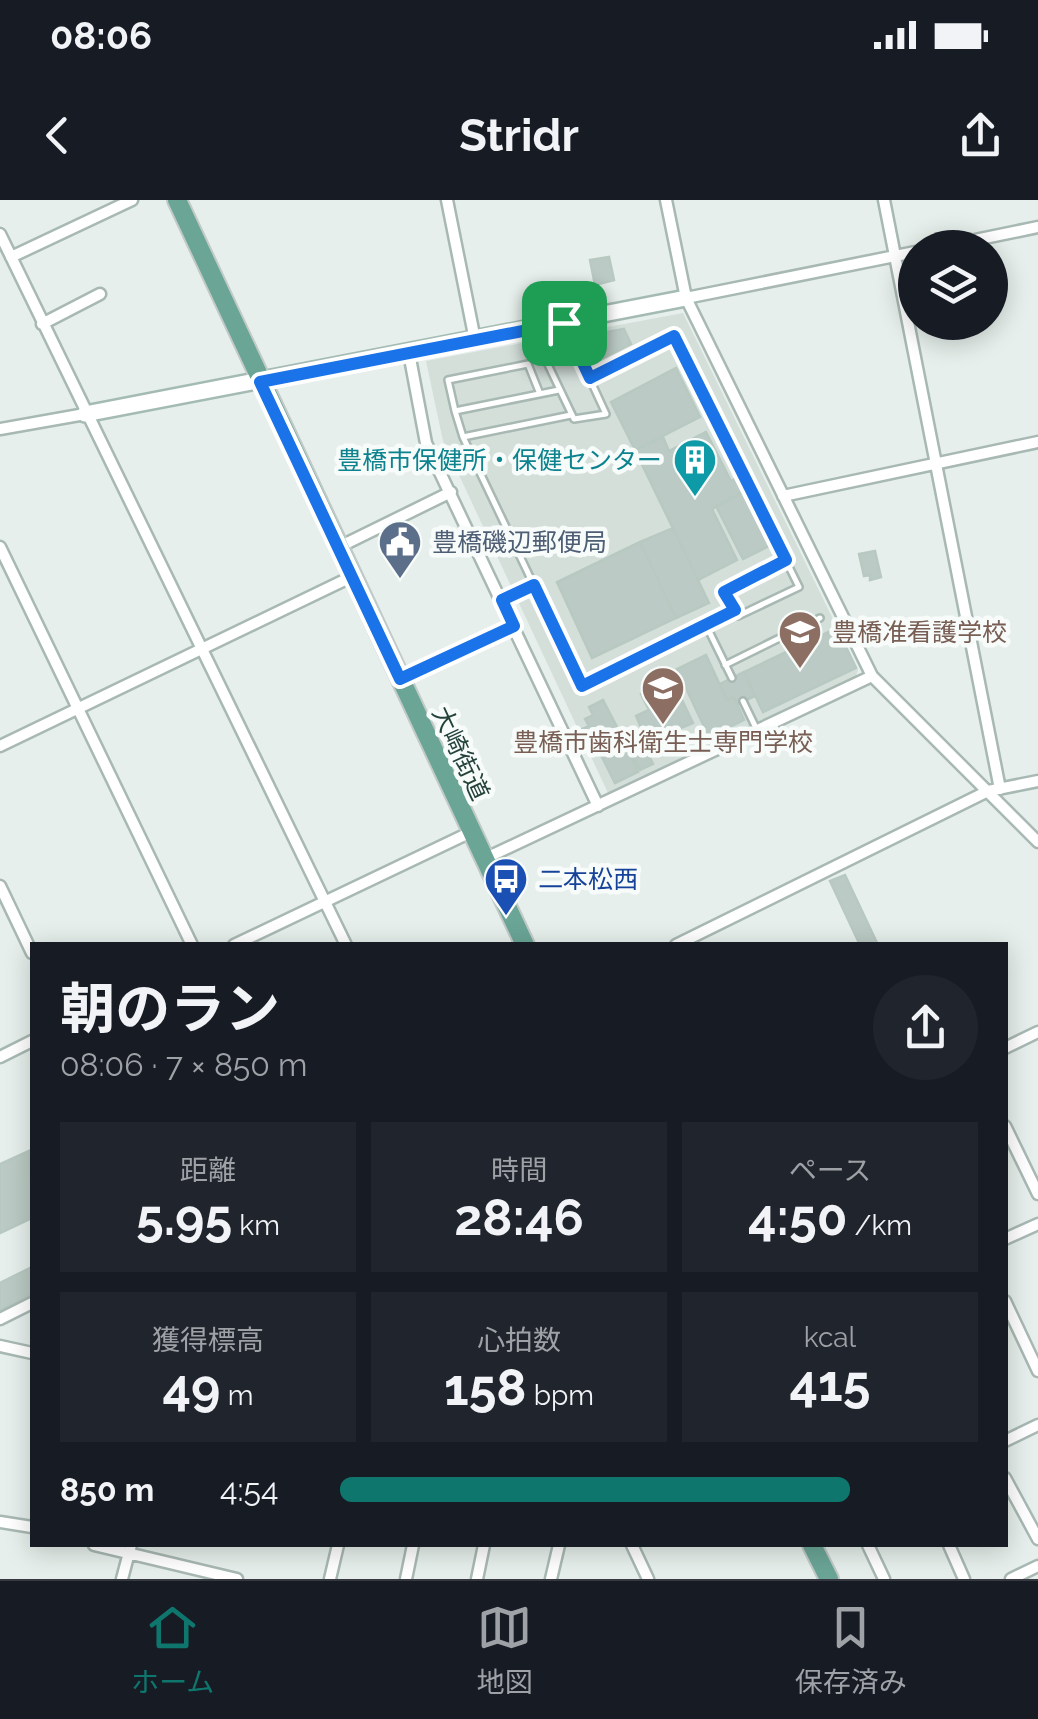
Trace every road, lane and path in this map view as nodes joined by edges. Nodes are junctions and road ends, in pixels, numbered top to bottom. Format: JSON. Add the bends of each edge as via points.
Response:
{"nodes":[{"id":1,"x":132,"y":200,"type":"edge"},
{"id":2,"x":177,"y":200,"type":"edge"},
{"id":3,"x":448,"y":200,"type":"edge"},
{"id":4,"x":666,"y":200,"type":"edge"},
{"id":5,"x":884,"y":200,"type":"edge"},
{"id":6,"x":1038,"y":227,"type":"edge"},
{"id":7,"x":1008,"y":233,"type":"edge"},
{"id":8,"x":0,"y":234,"type":"edge"},
{"id":9,"x":898,"y":255,"type":"edge"},
{"id":10,"x":895,"y":256,"type":"junction"},
{"id":11,"x":12,"y":257,"type":"junction"},
{"id":12,"x":100,"y":294,"type":"dead end"},
{"id":13,"x":686,"y":298,"type":"junction"},
{"id":14,"x":564,"y":323,"type":"junction"},
{"id":15,"x":42,"y":324,"type":"junction"},
{"id":16,"x":531,"y":329,"type":"junction"},
{"id":17,"x":475,"y":340,"type":"junction"},
{"id":18,"x":409,"y":353,"type":"junction"},
{"id":19,"x":590,"y":378,"type":"junction"},
{"id":20,"x":260,"y":382,"type":"junction"},
{"id":21,"x":559,"y":390,"type":"junction"},
{"id":22,"x":540,"y":394,"type":"junction"},
{"id":23,"x":455,"y":411,"type":"junction"},
{"id":24,"x":85,"y":414,"type":"junction"},
{"id":25,"x":571,"y":416,"type":"junction"},
{"id":26,"x":0,"y":429,"type":"edge"},
{"id":27,"x":462,"y":437,"type":"junction"},
{"id":28,"x":1038,"y":442,"type":"edge"},
{"id":29,"x":937,"y":463,"type":"junction"},
{"id":30,"x":451,"y":492,"type":"junction"},
{"id":31,"x":783,"y":496,"type":"junction"},
{"id":32,"x":0,"y":547,"type":"edge"},
{"id":33,"x":338,"y":548,"type":"junction"},
{"id":34,"x":786,"y":560,"type":"junction"},
{"id":35,"x":352,"y":577,"type":"junction"},
{"id":36,"x":534,"y":585,"type":"junction"},
{"id":37,"x":502,"y":600,"type":"junction"},
{"id":38,"x":735,"y":610,"type":"junction"},
{"id":39,"x":820,"y":618,"type":"dead end"},
{"id":40,"x":706,"y":624,"type":"junction"},
{"id":41,"x":514,"y":626,"type":"junction"},
{"id":42,"x":202,"y":647,"type":"junction"},
{"id":43,"x":725,"y":664,"type":"junction"},
{"id":44,"x":872,"y":676,"type":"junction"},
{"id":45,"x":732,"y":678,"type":"dead end"},
{"id":46,"x":400,"y":679,"type":"junction"},
{"id":47,"x":743,"y":701,"type":"dead end"},
{"id":48,"x":78,"y":709,"type":"junction"},
{"id":49,"x":757,"y":730,"type":"junction"},
{"id":50,"x":0,"y":746,"type":"edge"},
{"id":51,"x":1038,"y":781,"type":"edge"},
{"id":52,"x":994,"y":790,"type":"junction"},
{"id":53,"x":598,"y":806,"type":"junction"},
{"id":54,"x":471,"y":832,"type":"junction"},
{"id":55,"x":1038,"y":842,"type":"edge"},
{"id":56,"x":484,"y":860,"type":"junction"},
{"id":57,"x":0,"y":886,"type":"edge"},
{"id":58,"x":324,"y":902,"type":"junction"},
{"id":59,"x":191,"y":942,"type":"edge"},
{"id":60,"x":240,"y":942,"type":"edge"},
{"id":61,"x":344,"y":942,"type":"edge"},
{"id":62,"x":524,"y":942,"type":"edge"},
{"id":63,"x":682,"y":942,"type":"edge"},
{"id":64,"x":30,"y":948,"type":"edge"},
{"id":65,"x":1038,"y":1032,"type":"edge"},
{"id":66,"x":30,"y":1042,"type":"edge"},
{"id":67,"x":1008,"y":1047,"type":"edge"},
{"id":68,"x":0,"y":1057,"type":"edge"},
{"id":69,"x":1008,"y":1132,"type":"edge"},
{"id":70,"x":1038,"y":1194,"type":"edge"},
{"id":71,"x":1038,"y":1224,"type":"edge"},
{"id":72,"x":1008,"y":1238,"type":"edge"},
{"id":73,"x":30,"y":1304,"type":"edge"},
{"id":74,"x":1008,"y":1307,"type":"edge"},
{"id":75,"x":0,"y":1319,"type":"edge"},
{"id":76,"x":0,"y":1346,"type":"edge"},
{"id":77,"x":30,"y":1352,"type":"edge"},
{"id":78,"x":1038,"y":1371,"type":"edge"},
{"id":79,"x":1038,"y":1425,"type":"edge"},
{"id":80,"x":1008,"y":1440,"type":"edge"},
{"id":81,"x":1008,"y":1484,"type":"edge"},
{"id":82,"x":0,"y":1522,"type":"edge"},
{"id":83,"x":30,"y":1527,"type":"edge"},
{"id":84,"x":1038,"y":1539,"type":"edge"},
{"id":85,"x":338,"y":1547,"type":"edge"},
{"id":86,"x":413,"y":1547,"type":"edge"},
{"id":87,"x":484,"y":1547,"type":"edge"},
{"id":88,"x":559,"y":1547,"type":"edge"},
{"id":89,"x":633,"y":1547,"type":"edge"},
{"id":90,"x":813,"y":1547,"type":"edge"},
{"id":91,"x":869,"y":1547,"type":"edge"},
{"id":92,"x":950,"y":1547,"type":"edge"},
{"id":93,"x":129,"y":1550,"type":"edge"},
{"id":94,"x":1038,"y":1566,"type":"edge"},
{"id":95,"x":122,"y":1579,"type":"edge"},
{"id":96,"x":237,"y":1579,"type":"edge"},
{"id":97,"x":330,"y":1579,"type":"edge"},
{"id":98,"x":406,"y":1579,"type":"edge"},
{"id":99,"x":477,"y":1579,"type":"edge"},
{"id":100,"x":551,"y":1579,"type":"edge"},
{"id":101,"x":648,"y":1579,"type":"edge"},
{"id":102,"x":829,"y":1579,"type":"edge"},
{"id":103,"x":884,"y":1579,"type":"edge"},
{"id":104,"x":964,"y":1579,"type":"edge"},
{"id":105,"x":1011,"y":1579,"type":"edge"}],
"edges":[{"from":1,"to":11,"type":"street"},
{"from":2,"to":20,"type":"main road","name":"大崎街道"},
{"from":3,"to":17,"type":"street"},
{"from":4,"to":13,"type":"street"},
{"from":5,"to":10,"type":"street"},
{"from":6,"to":7,"type":"street"},
{"from":8,"to":11,"type":"street"},
{"from":9,"to":10,"type":"street"},
{"from":10,"to":13,"type":"street"},
{"from":10,"to":29,"type":"street"},
{"from":11,"to":15,"type":"street"},
{"from":12,"to":15,"type":"street"},
{"from":13,"to":14,"type":"street"},
{"from":13,"to":31,"type":"street"},
{"from":14,"to":16,"type":"street"},
{"from":14,"to":19,"type":"lane"},
{"from":15,"to":24,"type":"street"},
{"from":16,"to":17,"type":"street"},
{"from":16,"to":21,"type":"lane"},
{"from":17,"to":18,"type":"street"},
{"from":18,"to":20,"type":"street"},
{"from":18,"to":30,"type":"street","via":[[426,443]]},
{"from":19,"to":25,"type":"lane","via":[[606,414],[581,421]]},
{"from":19,"to":34,"type":"lane","via":[[674,336]]},
{"from":20,"to":24,"type":"street"},
{"from":20,"to":33,"type":"main road","name":"大崎街道"},
{"from":21,"to":22,"type":"lane"},
{"from":21,"to":25,"type":"lane"},
{"from":22,"to":23,"type":"lane"},
{"from":22,"to":23,"type":"lane","via":[[528,364],[512,367],[448,380]]},
{"from":23,"to":27,"type":"lane"},
{"from":24,"to":26,"type":"street"},
{"from":24,"to":42,"type":"street"},
{"from":25,"to":27,"type":"lane"},
{"from":27,"to":36,"type":"lane"},
{"from":28,"to":29,"type":"street"},
{"from":29,"to":31,"type":"street"},
{"from":29,"to":52,"type":"street"},
{"from":30,"to":33,"type":"street"},
{"from":30,"to":37,"type":"street"},
{"from":31,"to":44,"type":"street"},
{"from":32,"to":48,"type":"street"},
{"from":33,"to":35,"type":"main road","name":"大崎街道"},
{"from":34,"to":38,"type":"lane","via":[[724,592]]},
{"from":34,"to":38,"type":"lane","via":[[799,587],[738,616]]},
{"from":35,"to":42,"type":"street"},
{"from":35,"to":46,"type":"main road","name":"大崎街道"},
{"from":36,"to":37,"type":"lane"},
{"from":36,"to":40,"type":"lane","via":[[582,686]]},
{"from":37,"to":41,"type":"street"},
{"from":38,"to":40,"type":"lane"},
{"from":39,"to":43,"type":"lane"},
{"from":40,"to":43,"type":"lane"},
{"from":41,"to":46,"type":"street"},
{"from":41,"to":53,"type":"street"},
{"from":42,"to":48,"type":"street"},
{"from":42,"to":58,"type":"street"},
{"from":43,"to":45,"type":"lane"},
{"from":44,"to":49,"type":"street"},
{"from":44,"to":52,"type":"street"},
{"from":46,"to":54,"type":"main road","name":"大崎街道"},
{"from":47,"to":49,"type":"lane"},
{"from":48,"to":50,"type":"street"},
{"from":48,"to":59,"type":"street"},
{"from":49,"to":53,"type":"street"},
{"from":51,"to":52,"type":"street"},
{"from":52,"to":55,"type":"street"},
{"from":52,"to":63,"type":"street"},
{"from":53,"to":56,"type":"street"},
{"from":54,"to":56,"type":"main road","name":"大崎街道"},
{"from":54,"to":58,"type":"street"},
{"from":56,"to":62,"type":"main road","name":"大崎街道"},
{"from":57,"to":64,"type":"street"},
{"from":58,"to":60,"type":"street"},
{"from":58,"to":61,"type":"street"},
{"from":65,"to":67,"type":"street"},
{"from":66,"to":68,"type":"street"},
{"from":69,"to":70,"type":"street"},
{"from":71,"to":72,"type":"street"},
{"from":73,"to":75,"type":"street"},
{"from":74,"to":78,"type":"street"},
{"from":76,"to":77,"type":"street"},
{"from":79,"to":80,"type":"street"},
{"from":81,"to":84,"type":"street"},
{"from":82,"to":83,"type":"street"},
{"from":85,"to":97,"type":"street"},
{"from":86,"to":98,"type":"street"},
{"from":87,"to":99,"type":"street"},
{"from":88,"to":100,"type":"street"},
{"from":89,"to":101,"type":"street"},
{"from":90,"to":102,"type":"main road"},
{"from":91,"to":103,"type":"street"},
{"from":92,"to":104,"type":"street"},
{"from":93,"to":95,"type":"street"},
{"from":93,"to":96,"type":"street"},
{"from":94,"to":105,"type":"street"}]}
